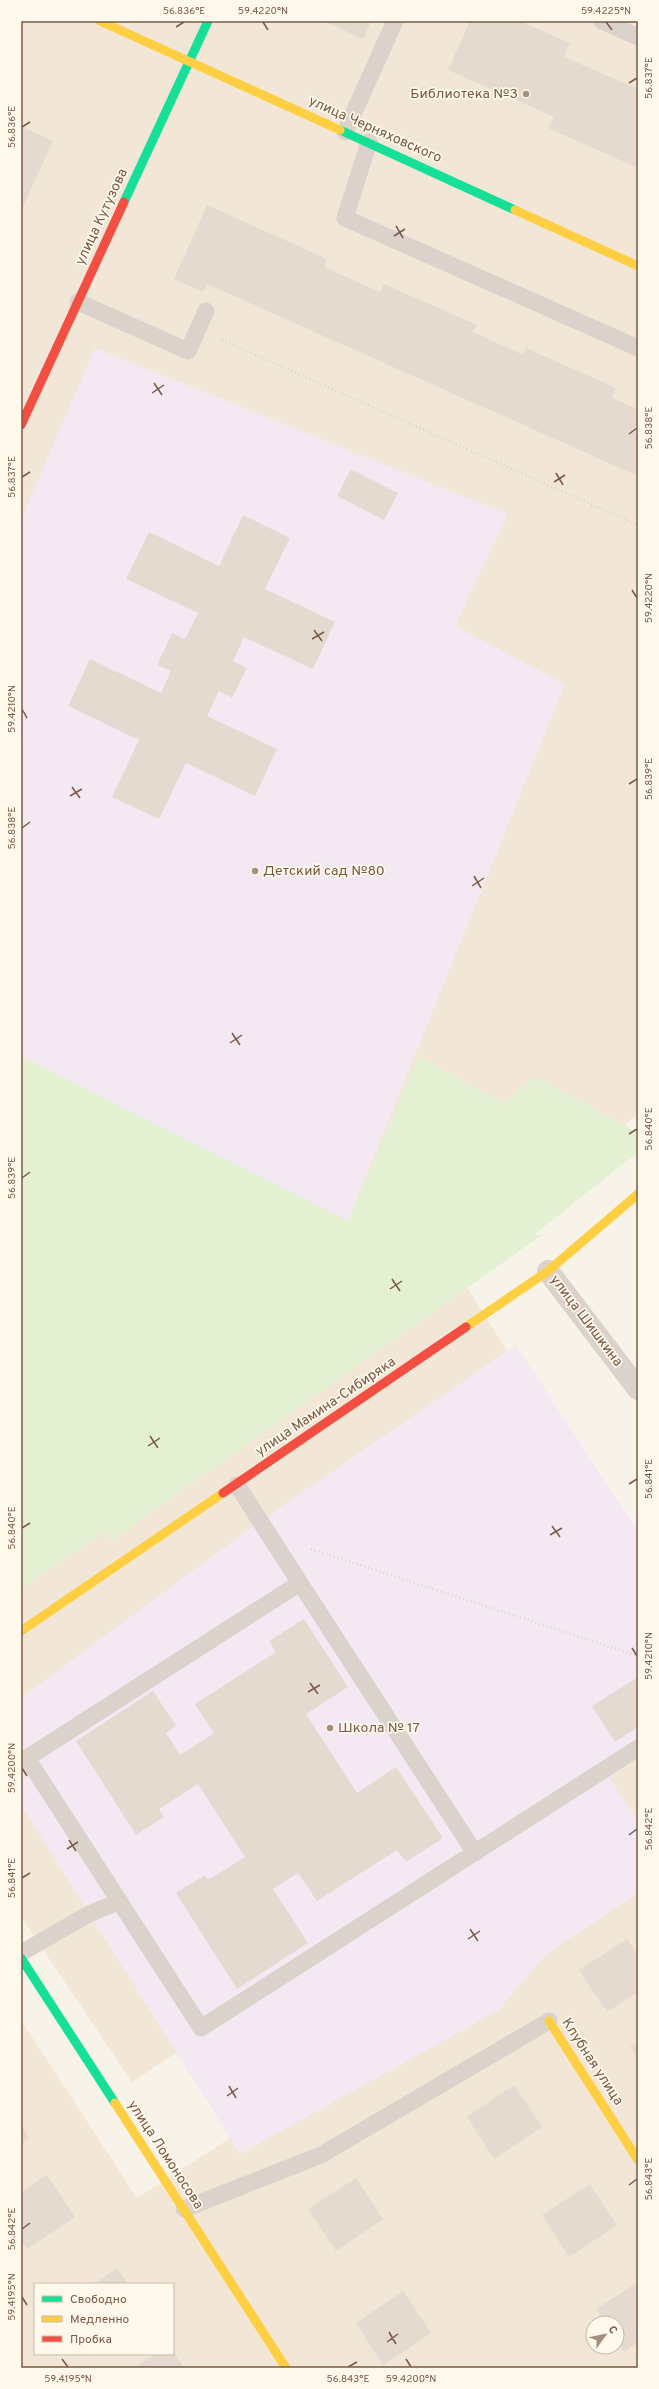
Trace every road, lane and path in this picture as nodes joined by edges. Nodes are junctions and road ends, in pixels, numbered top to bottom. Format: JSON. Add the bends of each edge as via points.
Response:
{"nodes":[{"id":1,"x":100,"y":21,"type":"edge"},
{"id":2,"x":208,"y":21,"type":"edge"},
{"id":3,"x":395,"y":21,"type":"edge"},
{"id":4,"x":602,"y":21,"type":"edge"},
{"id":5,"x":638,"y":37,"type":"edge"},
{"id":6,"x":189,"y":62,"type":"junction"},
{"id":7,"x":345,"y":132,"type":"junction"},
{"id":8,"x":369,"y":142,"type":"junction"},
{"id":9,"x":638,"y":266,"type":"edge"},
{"id":10,"x":78,"y":302,"type":"junction"},
{"id":11,"x":206,"y":311,"type":"dead end"},
{"id":12,"x":198,"y":329,"type":"junction"},
{"id":13,"x":638,"y":348,"type":"edge"},
{"id":14,"x":21,"y":425,"type":"edge"},
{"id":15,"x":638,"y":525,"type":"edge"},
{"id":16,"x":638,"y":1194,"type":"edge"},
{"id":17,"x":548,"y":1271,"type":"junction"},
{"id":18,"x":638,"y":1389,"type":"edge"},
{"id":19,"x":237,"y":1485,"type":"junction"},
{"id":20,"x":270,"y":1536,"type":"junction"},
{"id":21,"x":300,"y":1583,"type":"junction"},
{"id":22,"x":21,"y":1631,"type":"edge"},
{"id":23,"x":638,"y":1656,"type":"edge"},
{"id":24,"x":638,"y":1748,"type":"edge"},
{"id":25,"x":475,"y":1853,"type":"junction"},
{"id":26,"x":120,"y":1901,"type":"junction"},
{"id":27,"x":21,"y":1953,"type":"edge"},
{"id":28,"x":21,"y":1958,"type":"edge"},
{"id":29,"x":549,"y":2021,"type":"joint"},
{"id":30,"x":638,"y":2160,"type":"edge"},
{"id":31,"x":184,"y":2209,"type":"junction"},
{"id":32,"x":286,"y":2368,"type":"edge"}],
"edges":[{"from":1,"to":6,"type":"street","name":"улица Черняховского"},
{"from":2,"to":6,"type":"street","name":"улица Кутузова"},
{"from":3,"to":7,"type":"lane"},
{"from":4,"to":5,"type":"lane"},
{"from":6,"to":7,"type":"street","name":"улица Черняховского"},
{"from":6,"to":10,"type":"street","name":"улица Кутузова"},
{"from":7,"to":8,"type":"street","name":"улица Черняховского"},
{"from":8,"to":9,"type":"street","name":"улица Черняховского"},
{"from":8,"to":13,"type":"lane","via":[[345,218]]},
{"from":10,"to":12,"type":"lane","via":[[188,351]]},
{"from":10,"to":14,"type":"street","name":"улица Кутузова"},
{"from":11,"to":12,"type":"lane"},
{"from":12,"to":15,"type":"path"},
{"from":16,"to":17,"type":"street","name":"улица Мамина-Сибиряка"},
{"from":17,"to":18,"type":"street","name":"улица Шишкина"},
{"from":17,"to":19,"type":"street","name":"улица Мамина-Сибиряка"},
{"from":19,"to":20,"type":"lane"},
{"from":19,"to":22,"type":"street","name":"улица Мамина-Сибиряка"},
{"from":20,"to":21,"type":"lane"},
{"from":20,"to":23,"type":"path"},
{"from":21,"to":25,"type":"lane"},
{"from":21,"to":26,"type":"lane","via":[[27,1758]]},
{"from":24,"to":25,"type":"lane"},
{"from":25,"to":26,"type":"lane","via":[[201,2028]]},
{"from":26,"to":27,"type":"lane","via":[[89,1914]]},
{"from":28,"to":31,"type":"street","name":"улица Ломоносова"},
{"from":29,"to":30,"type":"street","name":"Клубная улица"},
{"from":29,"to":31,"type":"lane","via":[[321,2155]]},
{"from":31,"to":32,"type":"street","name":"улица Ломоносова"}]}
